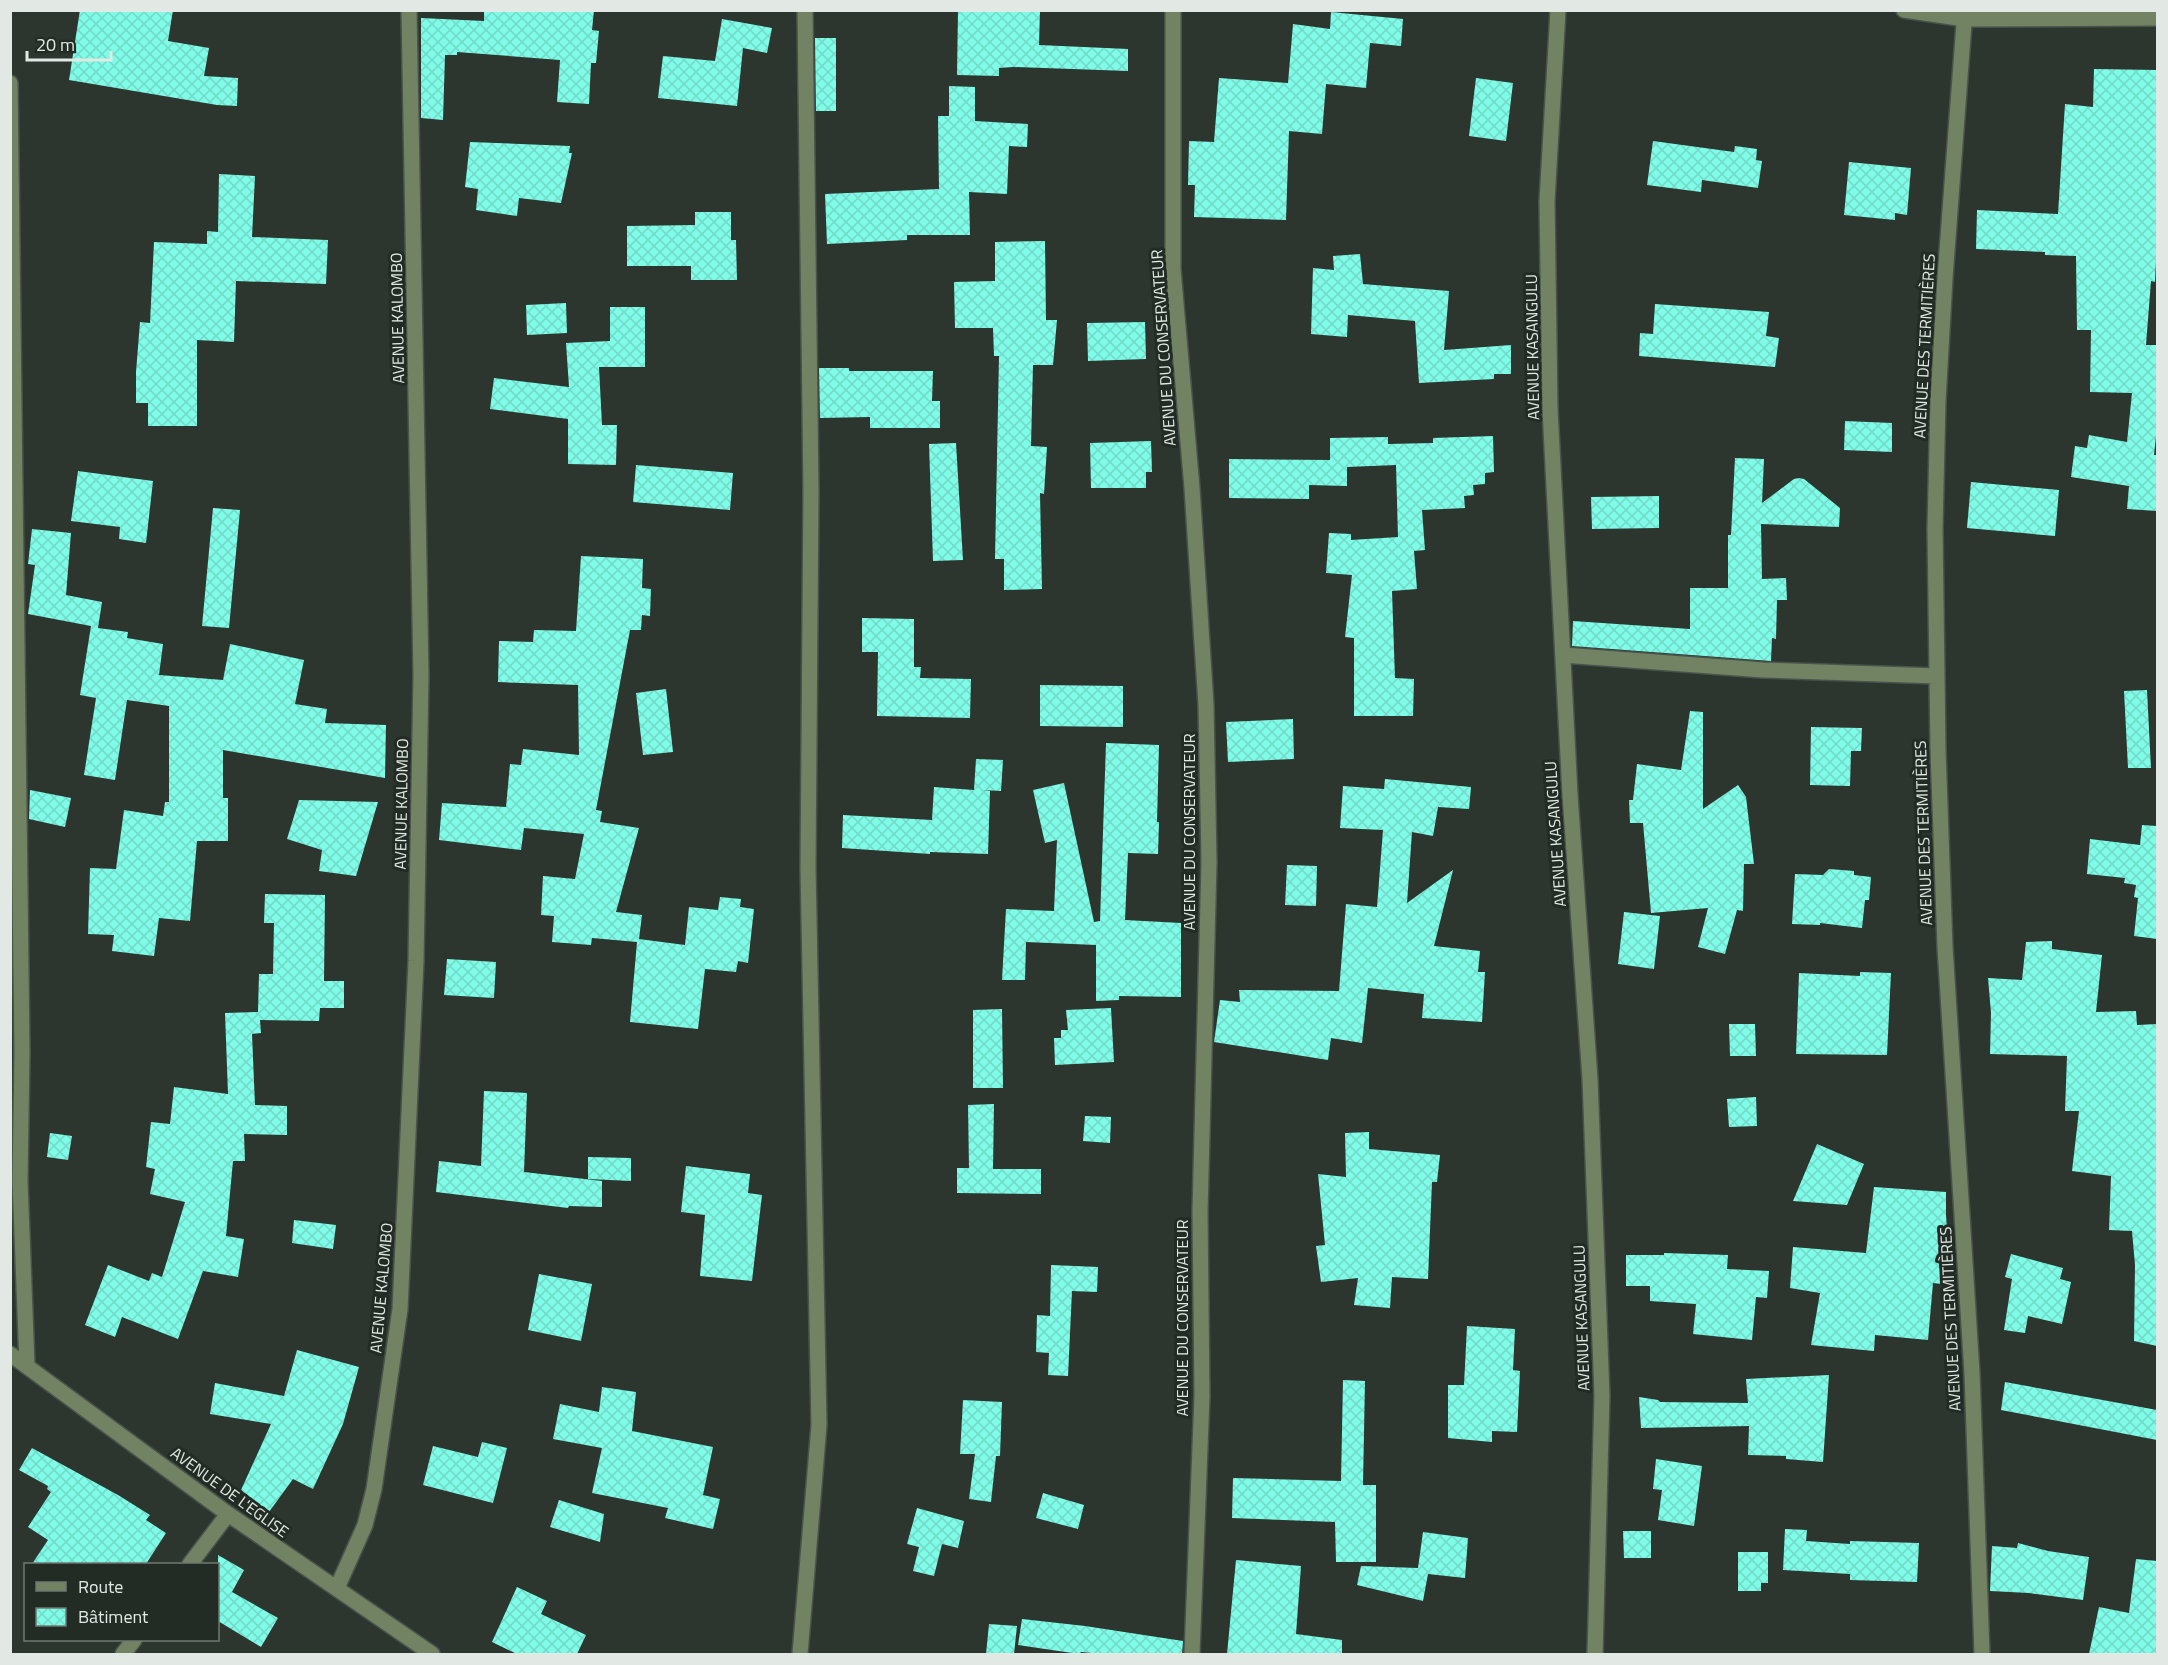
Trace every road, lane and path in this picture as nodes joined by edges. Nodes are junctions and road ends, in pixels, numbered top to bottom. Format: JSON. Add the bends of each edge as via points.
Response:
{"nodes":[{"id":1,"x":409,"y":10,"type":"edge"},
{"id":2,"x":805,"y":10,"type":"edge"},
{"id":3,"x":1173,"y":10,"type":"edge"},
{"id":4,"x":1558,"y":10,"type":"edge"},
{"id":5,"x":1904,"y":10,"type":"edge"},
{"id":6,"x":1965,"y":15,"type":"edge"},
{"id":7,"x":2157,"y":18,"type":"edge"},
{"id":8,"x":10,"y":83,"type":"edge"},
{"id":9,"x":1563,"y":655,"type":"junction"},
{"id":10,"x":1937,"y":676,"type":"junction"},
{"id":11,"x":10,"y":1354,"type":"edge"},
{"id":12,"x":27,"y":1365,"type":"junction"},
{"id":13,"x":228,"y":1514,"type":"junction"},
{"id":14,"x":191,"y":1563,"type":"edge"},
{"id":15,"x":337,"y":1588,"type":"junction"},
{"id":16,"x":133,"y":1641,"type":"edge"},
{"id":17,"x":123,"y":1654,"type":"edge"},
{"id":18,"x":432,"y":1654,"type":"edge"},
{"id":19,"x":800,"y":1654,"type":"edge"},
{"id":20,"x":1192,"y":1654,"type":"edge"},
{"id":21,"x":1595,"y":1654,"type":"edge"},
{"id":22,"x":1983,"y":1654,"type":"edge"}],
"edges":[{"from":1,"to":15,"type":"street","name":"AVENUE KALOMBO","via":[[421,675],[417,961],[400,1309],[374,1489],[365,1525]]},
{"from":2,"to":19,"type":"street","via":[[811,492],[808,868],[819,1425]]},
{"from":3,"to":20,"type":"street","name":"AVENUE DU CONSERVATEUR","via":[[1173,269],[1197,556],[1206,705],[1209,862],[1200,1212],[1202,1396]]},
{"from":4,"to":9,"type":"street","name":"AVENUE KASANGULU","via":[[1547,201],[1550,409]]},
{"from":5,"to":6,"type":"street"},
{"from":6,"to":7,"type":"street"},
{"from":6,"to":10,"type":"street","name":"AVENUE DES TERMITIÈRES","via":[[1938,401]]},
{"from":8,"to":12,"type":"street","via":[[22,1052],[20,1181]]},
{"from":9,"to":10,"type":"street","via":[[1763,670]]},
{"from":9,"to":21,"type":"street","name":"AVENUE KASANGULU","via":[[1590,1079],[1602,1396]]},
{"from":10,"to":22,"type":"street","name":"AVENUE DES TERMITIÈRES","via":[[1945,947],[1972,1374]]},
{"from":11,"to":12,"type":"street","name":"AVENUE DE L'EGLISE"},
{"from":12,"to":13,"type":"street","name":"AVENUE DE L'EGLISE"},
{"from":13,"to":14,"type":"street"},
{"from":13,"to":15,"type":"street","name":"AVENUE DE L'EGLISE"},
{"from":15,"to":18,"type":"street","name":"AVENUE DE L'EGLISE"},
{"from":16,"to":17,"type":"street"}]}
